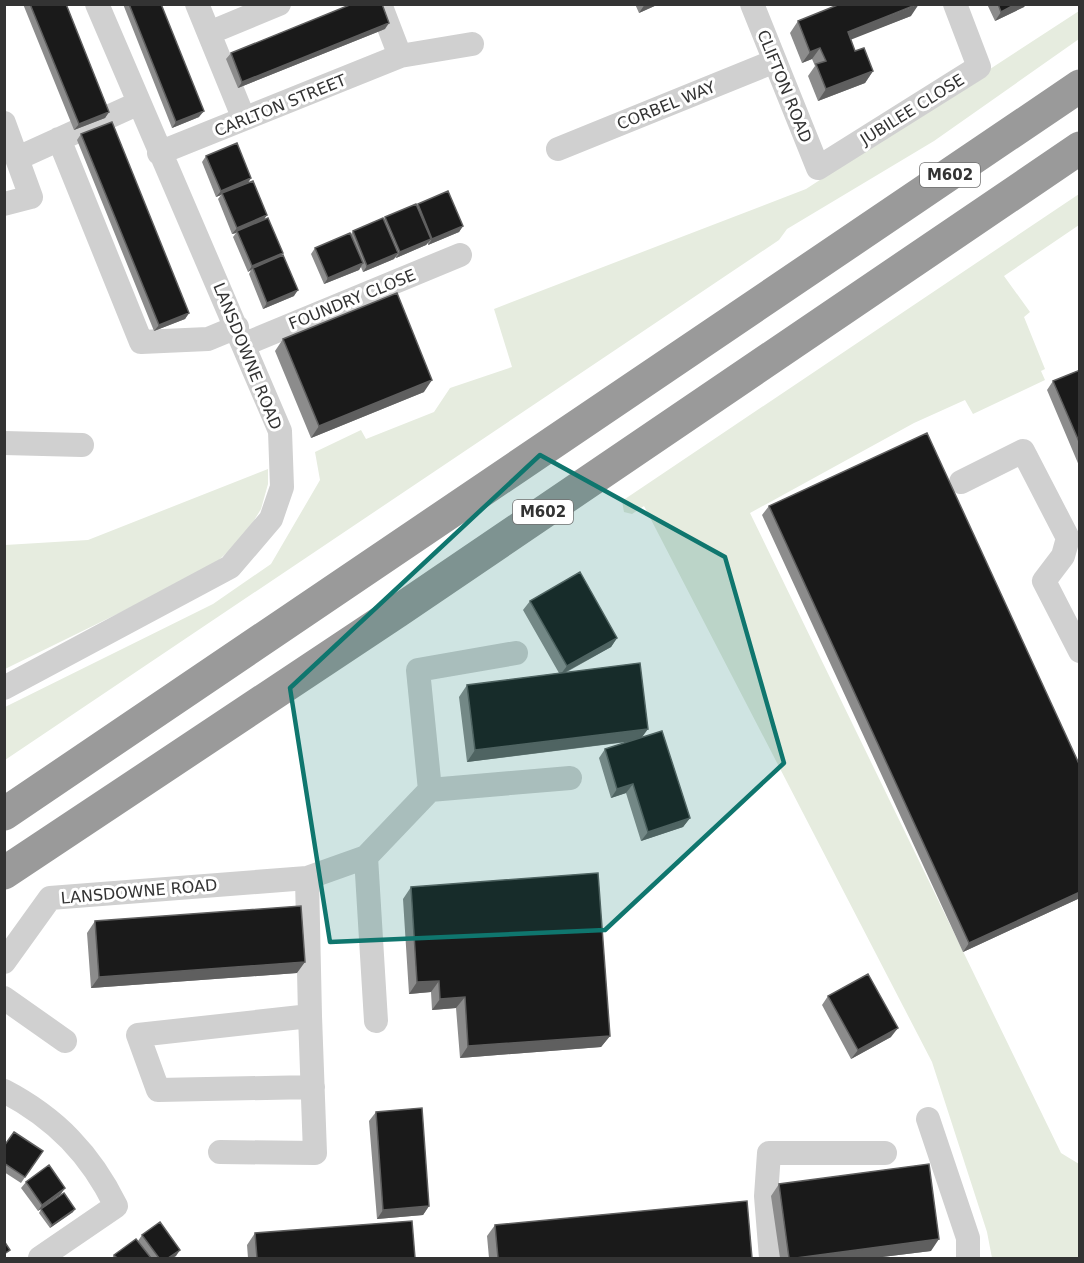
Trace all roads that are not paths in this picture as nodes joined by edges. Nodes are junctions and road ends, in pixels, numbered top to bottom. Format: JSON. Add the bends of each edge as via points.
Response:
{"nodes":[{"id":1,"x":97,"y":4,"type":"edge"},
{"id":2,"x":197,"y":4,"type":"edge"},
{"id":3,"x":279,"y":4,"type":"edge"},
{"id":4,"x":380,"y":4,"type":"edge"},
{"id":5,"x":752,"y":4,"type":"edge"},
{"id":6,"x":955,"y":4,"type":"edge"},
{"id":7,"x":209,"y":33,"type":"junction"},
{"id":8,"x":472,"y":44,"type":"dead end"},
{"id":9,"x":400,"y":57,"type":"junction"},
{"id":10,"x":775,"y":61,"type":"junction"},
{"id":11,"x":1080,"y":86,"type":"edge"},
{"id":12,"x":139,"y":103,"type":"junction"},
{"id":13,"x":244,"y":119,"type":"junction"},
{"id":14,"x":4,"y":123,"type":"edge"},
{"id":15,"x":59,"y":139,"type":"junction"},
{"id":16,"x":1080,"y":148,"type":"edge"},
{"id":17,"x":558,"y":149,"type":"dead end"},
{"id":18,"x":159,"y":153,"type":"junction"},
{"id":19,"x":18,"y":158,"type":"junction"},
{"id":20,"x":818,"y":168,"type":"joint"},
{"id":21,"x":4,"y":204,"type":"edge"},
{"id":22,"x":460,"y":255,"type":"dead end"},
{"id":23,"x":241,"y":335,"type":"junction"},
{"id":24,"x":4,"y":443,"type":"edge"},
{"id":25,"x":82,"y":445,"type":"dead end"},
{"id":26,"x":961,"y":482,"type":"dead end"},
{"id":27,"x":1080,"y":651,"type":"edge"},
{"id":28,"x":516,"y":653,"type":"dead end"},
{"id":29,"x":4,"y":688,"type":"edge"},
{"id":30,"x":570,"y":778,"type":"dead end"},
{"id":31,"x":430,"y":790,"type":"junction"},
{"id":32,"x":4,"y":814,"type":"edge"},
{"id":33,"x":366,"y":857,"type":"junction"},
{"id":34,"x":4,"y":873,"type":"edge"},
{"id":35,"x":307,"y":878,"type":"junction"},
{"id":36,"x":4,"y":962,"type":"edge"},
{"id":37,"x":4,"y":998,"type":"edge"},
{"id":38,"x":310,"y":1016,"type":"junction"},
{"id":39,"x":376,"y":1022,"type":"dead end"},
{"id":40,"x":64,"y":1041,"type":"dead end"},
{"id":41,"x":313,"y":1086,"type":"junction"},
{"id":42,"x":4,"y":1091,"type":"edge"},
{"id":43,"x":927,"y":1119,"type":"dead end"},
{"id":44,"x":220,"y":1152,"type":"dead end"},
{"id":45,"x":885,"y":1153,"type":"dead end"},
{"id":46,"x":48,"y":1256,"type":"edge"},
{"id":47,"x":771,"y":1258,"type":"edge"},
{"id":48,"x":968,"y":1258,"type":"edge"}],
"edges":[{"from":1,"to":12,"type":"street","name":"LANSDOWNE ROAD"},
{"from":2,"to":7,"type":"street"},
{"from":3,"to":7,"type":"street"},
{"from":4,"to":9,"type":"street"},
{"from":5,"to":10,"type":"street","name":"CLIFTON ROAD"},
{"from":6,"to":20,"type":"street","name":"JUBILEE CLOSE","via":[[979,67]]},
{"from":7,"to":13,"type":"street"},
{"from":8,"to":9,"type":"street","name":"CARLTON STREET"},
{"from":9,"to":13,"type":"street","name":"CARLTON STREET"},
{"from":10,"to":17,"type":"street","name":"CORBEL WAY"},
{"from":10,"to":20,"type":"street","name":"CLIFTON ROAD"},
{"from":11,"to":32,"type":"highway","number":"M602"},
{"from":12,"to":15,"type":"street"},
{"from":12,"to":18,"type":"street","name":"LANSDOWNE ROAD"},
{"from":13,"to":18,"type":"street","name":"CARLTON STREET"},
{"from":14,"to":19,"type":"street"},
{"from":15,"to":19,"type":"street"},
{"from":15,"to":23,"type":"street","name":"FOUNDRY CLOSE","via":[[141,342]]},
{"from":16,"to":34,"type":"highway","number":"M602"},
{"from":18,"to":23,"type":"street","name":"LANSDOWNE ROAD"},
{"from":19,"to":21,"type":"street","via":[[31,197]]},
{"from":22,"to":23,"type":"street","name":"FOUNDRY CLOSE"},
{"from":23,"to":29,"type":"street","name":"LANSDOWNE ROAD","via":[[280,431],[282,487],[271,519],[230,567]]},
{"from":24,"to":25,"type":"street"},
{"from":26,"to":27,"type":"street","via":[[1023,451],[1068,538],[1063,556],[1044,581]]},
{"from":28,"to":31,"type":"street","via":[[418,670]]},
{"from":30,"to":31,"type":"street"},
{"from":31,"to":33,"type":"street"},
{"from":33,"to":35,"type":"street","name":"LANSDOWNE ROAD"},
{"from":33,"to":39,"type":"street"},
{"from":35,"to":36,"type":"street","name":"LANSDOWNE ROAD","via":[[50,898]]},
{"from":35,"to":38,"type":"street"},
{"from":37,"to":40,"type":"street"},
{"from":38,"to":41,"type":"street"},
{"from":38,"to":41,"type":"street","via":[[138,1035],[158,1090]]},
{"from":41,"to":44,"type":"street","via":[[315,1153]]},
{"from":42,"to":46,"type":"street","via":[[44,1114],[79,1147],[116,1206]]},
{"from":43,"to":48,"type":"street","via":[[968,1238]]},
{"from":45,"to":47,"type":"street","via":[[769,1153],[766,1196]]}]}
